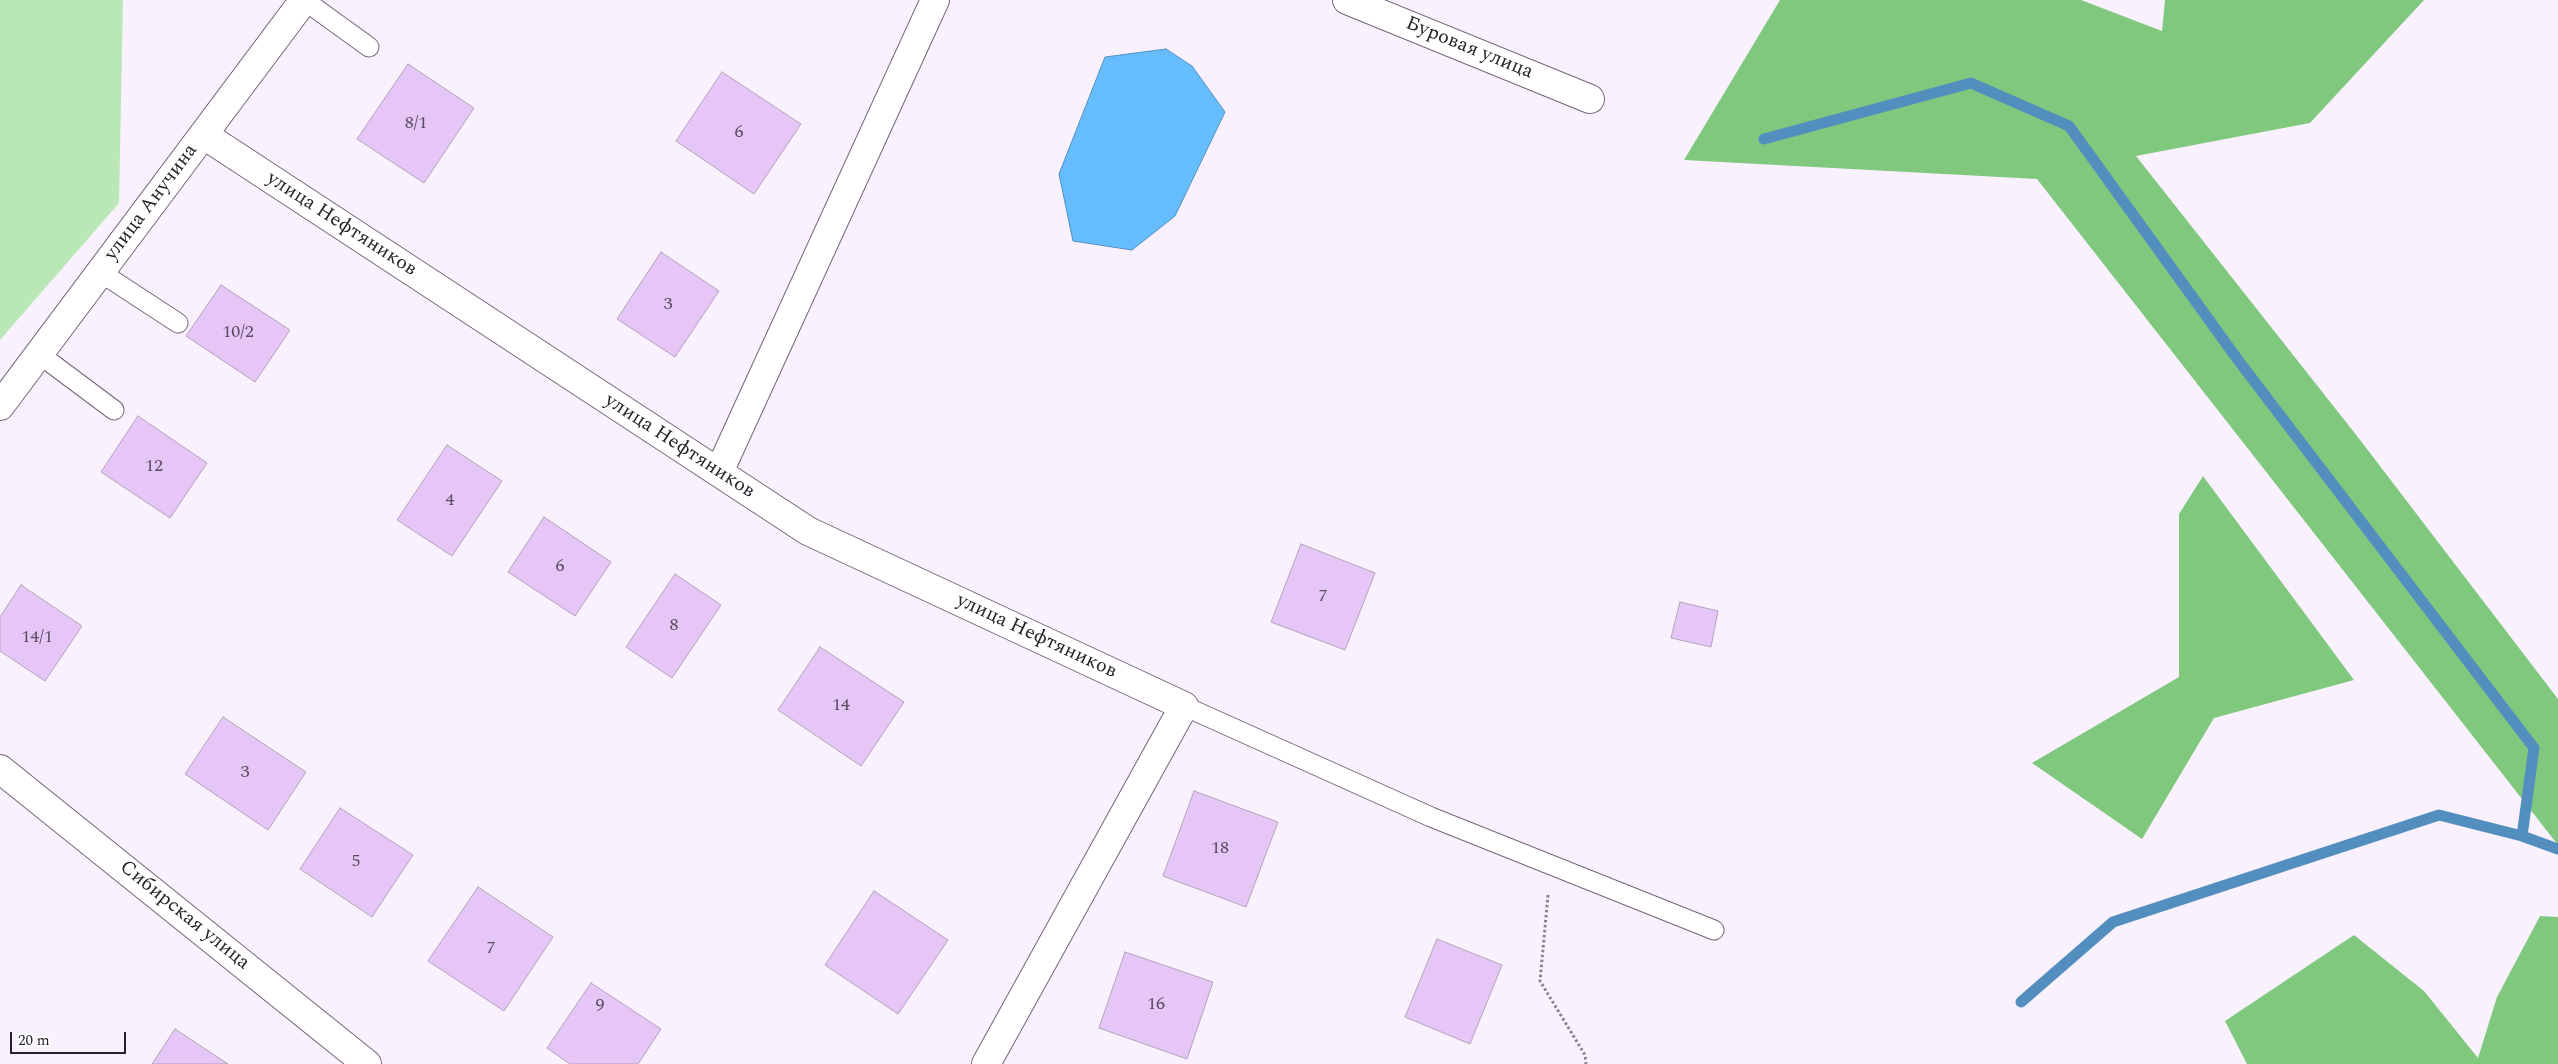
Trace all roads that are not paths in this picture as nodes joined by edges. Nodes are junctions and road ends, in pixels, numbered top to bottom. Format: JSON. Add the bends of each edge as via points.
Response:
{"nodes":[{"id":1,"x":304,"y":0,"type":"edge"},
{"id":2,"x":935,"y":0,"type":"edge"},
{"id":3,"x":1347,"y":0,"type":"edge"},
{"id":4,"x":369,"y":47,"type":"dead end"},
{"id":5,"x":1590,"y":99,"type":"dead end"},
{"id":6,"x":204,"y":135,"type":"junction"},
{"id":7,"x":100,"y":272,"type":"junction"},
{"id":8,"x":178,"y":323,"type":"dead end"},
{"id":9,"x":39,"y":354,"type":"junction"},
{"id":10,"x":0,"y":406,"type":"edge"},
{"id":11,"x":114,"y":410,"type":"dead end"},
{"id":12,"x":719,"y":472,"type":"junction"},
{"id":13,"x":1184,"y":706,"type":"junction"},
{"id":14,"x":0,"y":769,"type":"edge"},
{"id":15,"x":1714,"y":930,"type":"dead end"},
{"id":16,"x":367,"y":1064,"type":"edge"},
{"id":17,"x":986,"y":1064,"type":"edge"}],
"edges":[{"from":1,"to":4,"type":"lane"},
{"from":1,"to":6,"type":"street","name":"улица Анучина"},
{"from":2,"to":12,"type":"street"},
{"from":3,"to":5,"type":"street","name":"Буровая улица"},
{"from":6,"to":7,"type":"street","name":"улица Анучина"},
{"from":6,"to":12,"type":"street","name":"улица Нефтяников"},
{"from":7,"to":8,"type":"lane"},
{"from":7,"to":9,"type":"street","name":"улица Анучина"},
{"from":9,"to":10,"type":"street","name":"улица Анучина"},
{"from":9,"to":11,"type":"lane"},
{"from":12,"to":13,"type":"street","name":"улица Нефтяников","via":[[808,531]]},
{"from":13,"to":15,"type":"lane","via":[[1431,817]]},
{"from":13,"to":17,"type":"street"},
{"from":14,"to":16,"type":"street","name":"Сибирская улица"}]}
